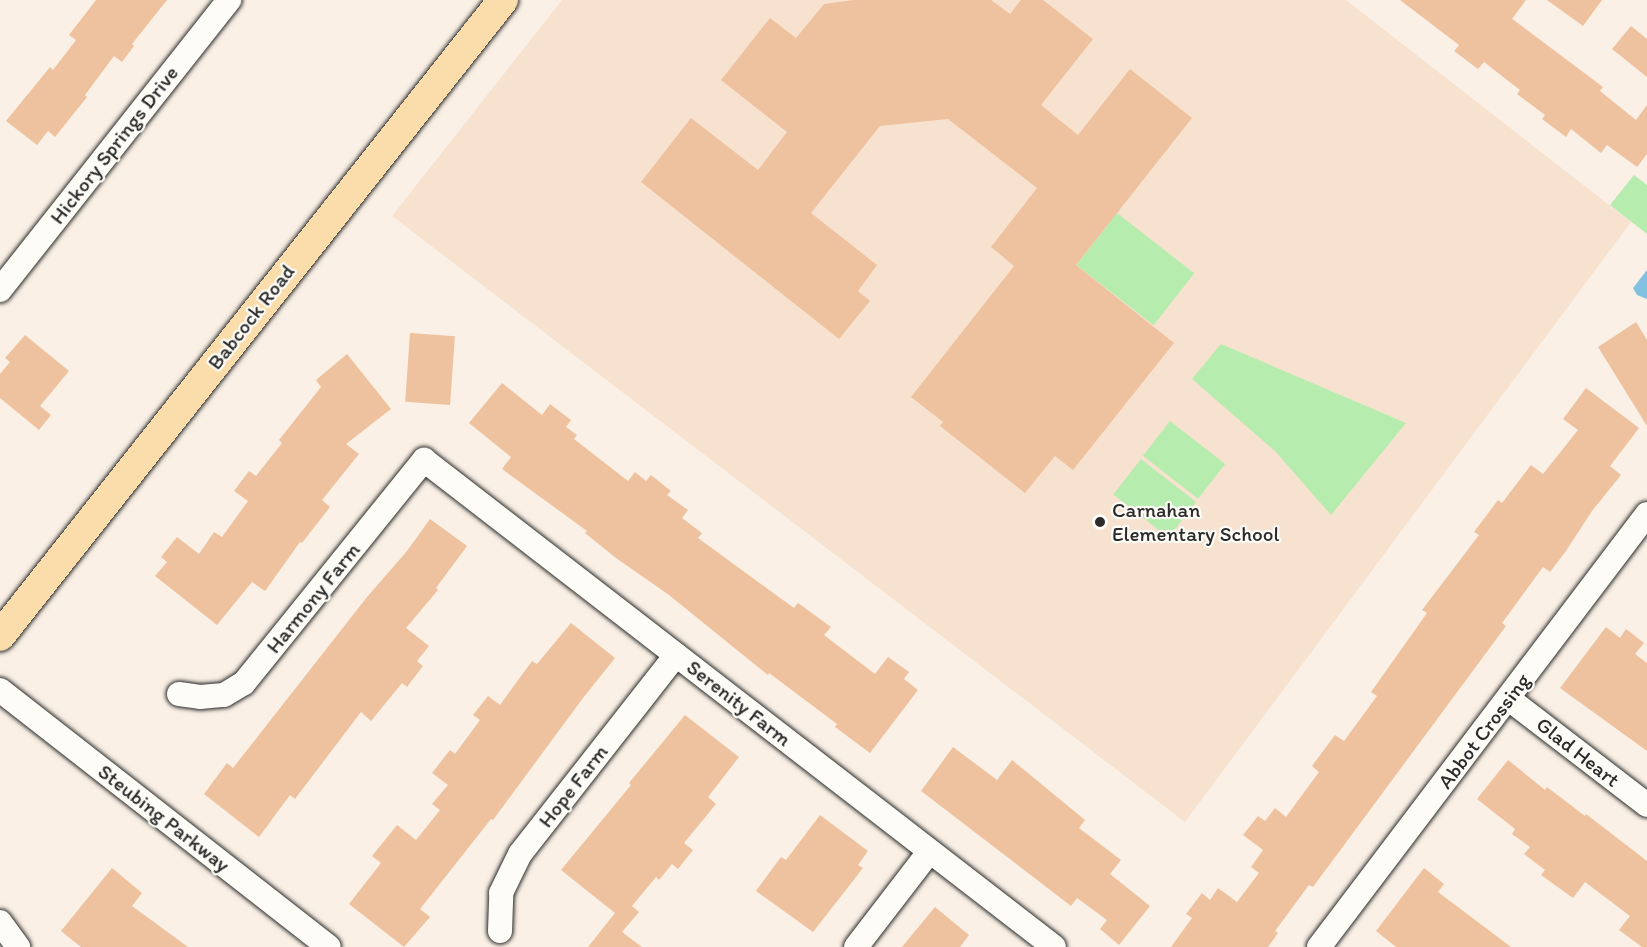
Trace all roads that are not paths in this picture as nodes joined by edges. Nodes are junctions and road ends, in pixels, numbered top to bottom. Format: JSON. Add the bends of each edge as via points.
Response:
{"nodes":[{"id":1,"x":229,"y":0,"type":"edge"},
{"id":2,"x":503,"y":0,"type":"edge"},
{"id":3,"x":0,"y":290,"type":"edge"},
{"id":4,"x":424,"y":460,"type":"joint"},
{"id":5,"x":1647,"y":514,"type":"edge"},
{"id":6,"x":0,"y":636,"type":"edge"},
{"id":7,"x":676,"y":655,"type":"junction"},
{"id":8,"x":0,"y":690,"type":"edge"},
{"id":9,"x":179,"y":694,"type":"dead end"},
{"id":10,"x":1509,"y":699,"type":"junction"},
{"id":11,"x":1647,"y":805,"type":"edge"},
{"id":12,"x":930,"y":851,"type":"junction"},
{"id":13,"x":0,"y":922,"type":"edge"},
{"id":14,"x":500,"y":931,"type":"dead end"},
{"id":15,"x":1323,"y":946,"type":"edge"},
{"id":16,"x":18,"y":947,"type":"edge"},
{"id":17,"x":329,"y":947,"type":"edge"},
{"id":18,"x":856,"y":947,"type":"edge"},
{"id":19,"x":1054,"y":947,"type":"edge"}],
"edges":[{"from":1,"to":3,"type":"street","name":"Hickory Springs Drive"},
{"from":2,"to":6,"type":"main road","name":"Babcock Road"},
{"from":4,"to":7,"type":"street","name":"Serenity Farm"},
{"from":4,"to":9,"type":"street","name":"Harmony Farm","via":[[244,683],[224,695]]},
{"from":5,"to":10,"type":"street","name":"Abbot Crossing"},
{"from":7,"to":12,"type":"street","name":"Serenity Farm"},
{"from":7,"to":14,"type":"street","name":"Hope Farm","via":[[520,854],[501,893]]},
{"from":8,"to":17,"type":"street","name":"Steubing Parkway"},
{"from":10,"to":11,"type":"street","name":"Glad Heart"},
{"from":10,"to":15,"type":"street","name":"Abbot Crossing"},
{"from":12,"to":18,"type":"street"},
{"from":12,"to":19,"type":"street","name":"Serenity Farm"},
{"from":13,"to":16,"type":"street"}]}
